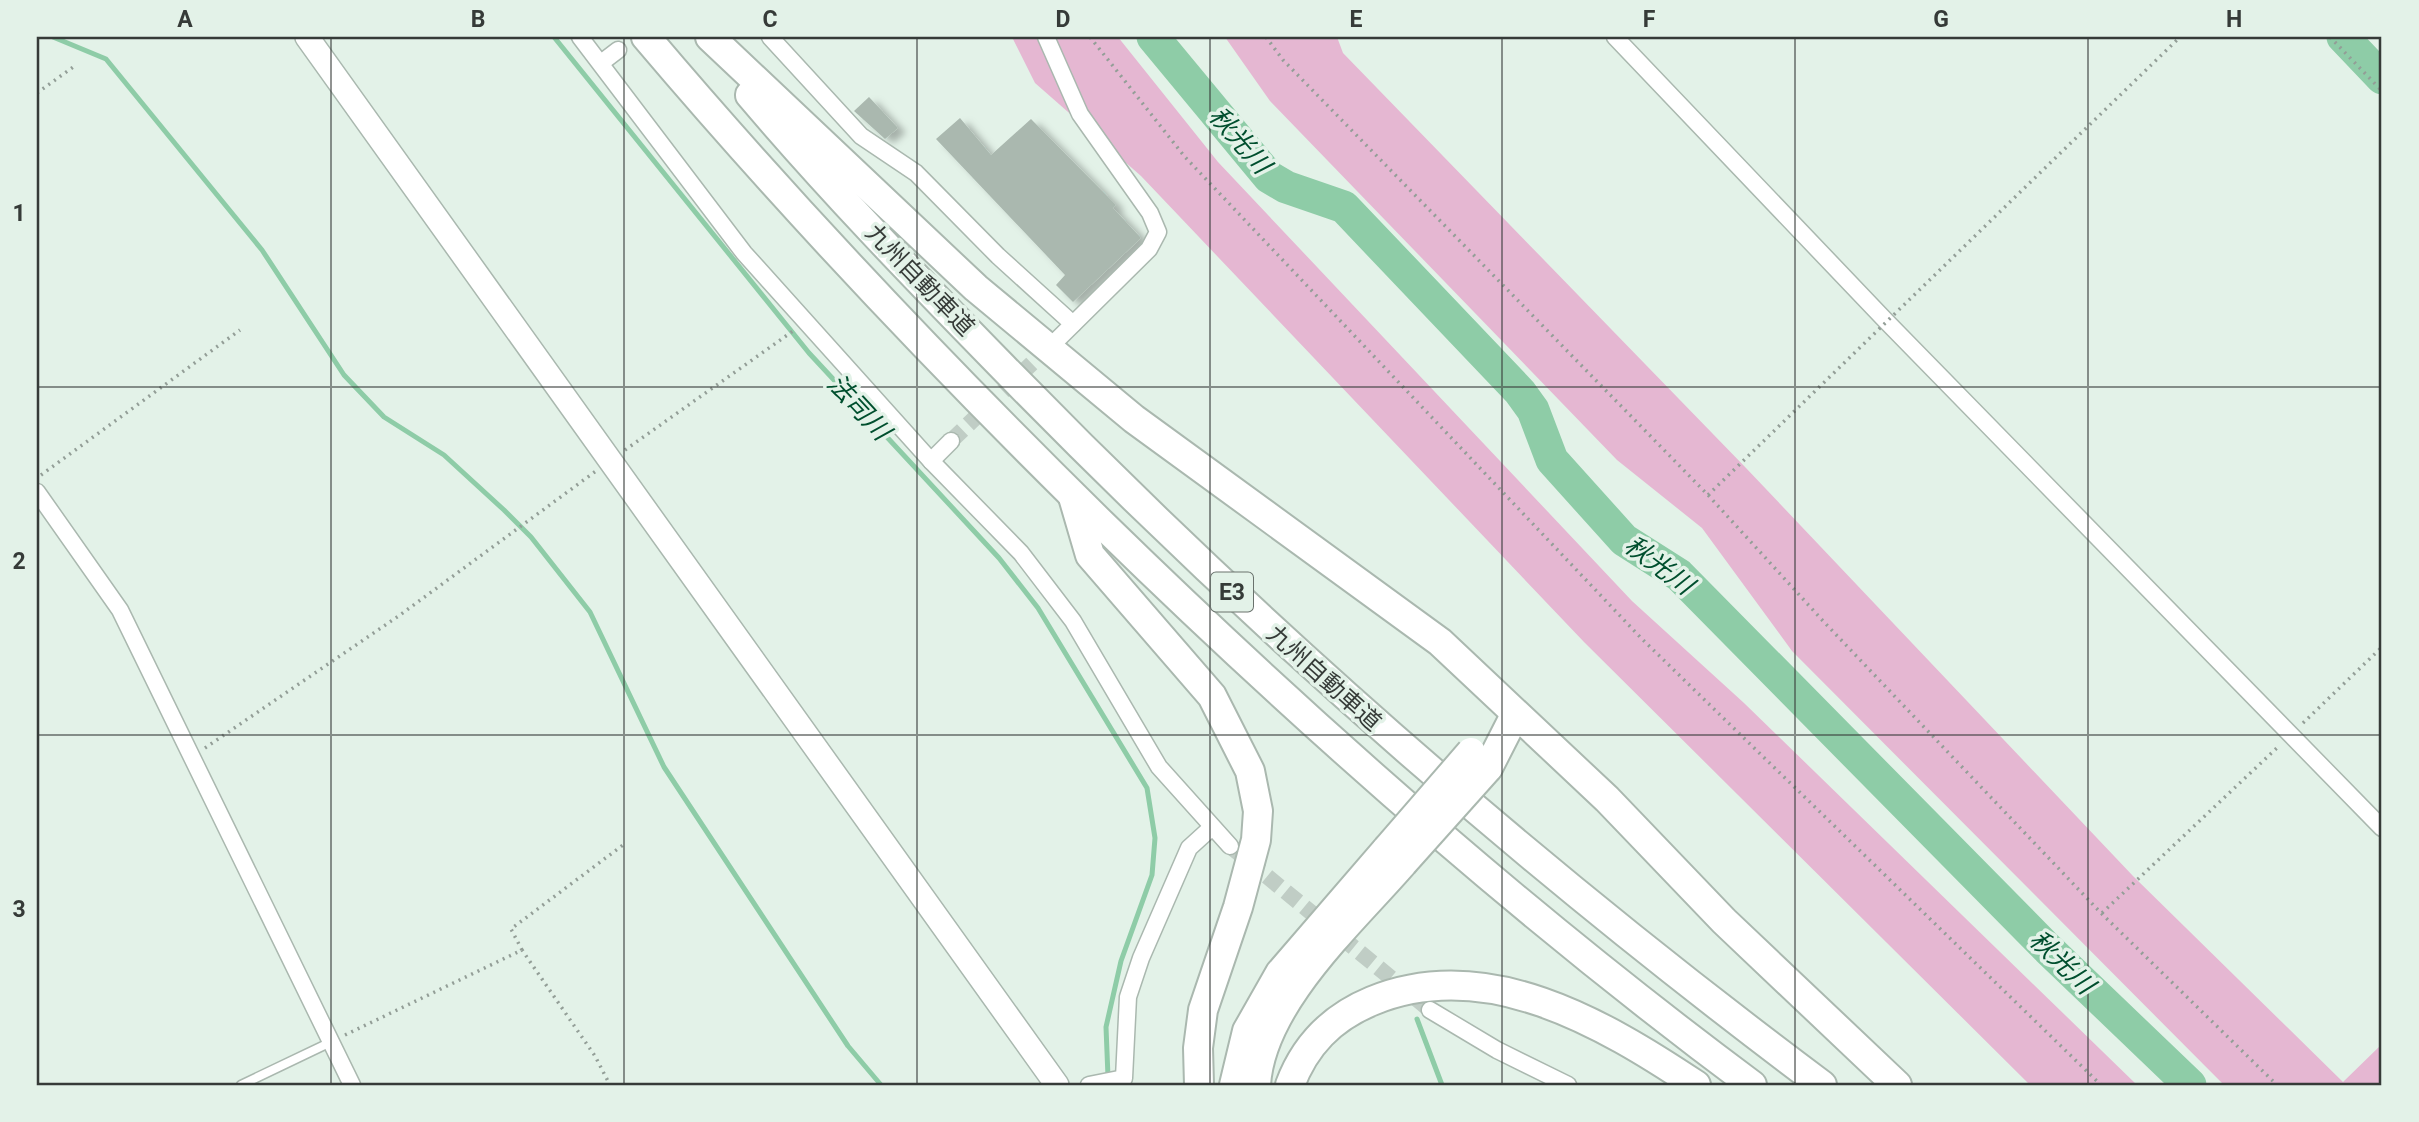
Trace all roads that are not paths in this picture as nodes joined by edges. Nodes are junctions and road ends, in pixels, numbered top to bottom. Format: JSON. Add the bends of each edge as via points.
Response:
{"nodes":[{"id":1,"x":307,"y":37,"type":"edge"},
{"id":2,"x":580,"y":37,"type":"edge"},
{"id":3,"x":646,"y":37,"type":"edge"},
{"id":4,"x":700,"y":37,"type":"edge"},
{"id":5,"x":709,"y":37,"type":"edge"},
{"id":6,"x":771,"y":37,"type":"edge"},
{"id":7,"x":1046,"y":37,"type":"edge"},
{"id":8,"x":1615,"y":37,"type":"edge"},
{"id":9,"x":618,"y":50,"type":"dead end"},
{"id":10,"x":601,"y":63,"type":"junction"},
{"id":11,"x":1073,"y":324,"type":"junction"},
{"id":12,"x":1057,"y":340,"type":"tunnel mouth"},
{"id":13,"x":951,"y":441,"type":"tunnel mouth"},
{"id":14,"x":931,"y":461,"type":"junction"},
{"id":15,"x":37,"y":492,"type":"edge"},
{"id":16,"x":1073,"y":495,"type":"junction"},
{"id":17,"x":1515,"y":715,"type":"junction"},
{"id":18,"x":1211,"y":828,"type":"junction"},
{"id":19,"x":2382,"y":828,"type":"edge"},
{"id":20,"x":1230,"y":846,"type":"tunnel mouth"},
{"id":21,"x":1395,"y":856,"type":"junction"},
{"id":22,"x":1430,"y":1010,"type":"tunnel mouth"},
{"id":23,"x":331,"y":1042,"type":"junction"},
{"id":24,"x":241,"y":1085,"type":"edge"},
{"id":25,"x":352,"y":1085,"type":"edge"},
{"id":26,"x":1057,"y":1085,"type":"edge"},
{"id":27,"x":1089,"y":1085,"type":"edge"},
{"id":28,"x":1199,"y":1085,"type":"edge"},
{"id":29,"x":1234,"y":1085,"type":"edge"},
{"id":30,"x":1256,"y":1085,"type":"edge"},
{"id":31,"x":1290,"y":1085,"type":"edge"},
{"id":32,"x":1568,"y":1085,"type":"edge"},
{"id":33,"x":1696,"y":1085,"type":"edge"},
{"id":34,"x":1752,"y":1085,"type":"edge"},
{"id":35,"x":1822,"y":1085,"type":"edge"},
{"id":36,"x":1897,"y":1085,"type":"edge"}],
"edges":[{"from":1,"to":26,"type":"street"},
{"from":2,"to":10,"type":"street"},
{"from":3,"to":16,"type":"highway","name":"九州自動車道","number":"E3","via":[[794,208]]},
{"from":4,"to":35,"type":"highway","name":"九州自動車道","number":"E3","via":[[916,278],[1222,584],[1393,740],[1542,867]]},
{"from":5,"to":17,"type":"highway","via":[[976,288],[1133,419],[1440,642]]},
{"from":6,"to":11,"type":"street","via":[[861,136],[916,173]]},
{"from":7,"to":11,"type":"street","via":[[1080,114],[1150,213],[1158,232],[1149,249]]},
{"from":8,"to":19,"type":"street"},
{"from":9,"to":10,"type":"street"},
{"from":10,"to":14,"type":"street","via":[[744,253]]},
{"from":11,"to":12,"type":"street"},
{"from":13,"to":14,"type":"street"},
{"from":14,"to":18,"type":"street","via":[[1021,553],[1073,621],[1159,767]]},
{"from":15,"to":23,"type":"street","via":[[120,610]]},
{"from":16,"to":28,"type":"highway","via":[[1090,555],[1212,696],[1250,771],[1258,811],[1256,840],[1203,1010]]},
{"from":16,"to":34,"type":"highway","name":"九州自動車道","number":"E3","via":[[1365,771],[1516,900]]},
{"from":17,"to":21,"type":"highway","bridge":true},
{"from":17,"to":36,"type":"highway","via":[[1607,799],[1724,921]]},
{"from":18,"to":20,"type":"street"},
{"from":18,"to":27,"type":"street","via":[[1182,859],[1141,958],[1128,997],[1124,1078]]},
{"from":21,"to":29,"type":"highway","via":[[1280,973],[1247,1031]]},
{"from":21,"to":30,"type":"highway","via":[[1294,989],[1266,1036]]},
{"from":22,"to":32,"type":"street"},
{"from":23,"to":24,"type":"lane"},
{"from":23,"to":25,"type":"street"},
{"from":31,"to":33,"type":"highway","via":[[1300,1059],[1327,1026],[1393,992],[1432,984],[1480,987],[1577,1015]]}]}
